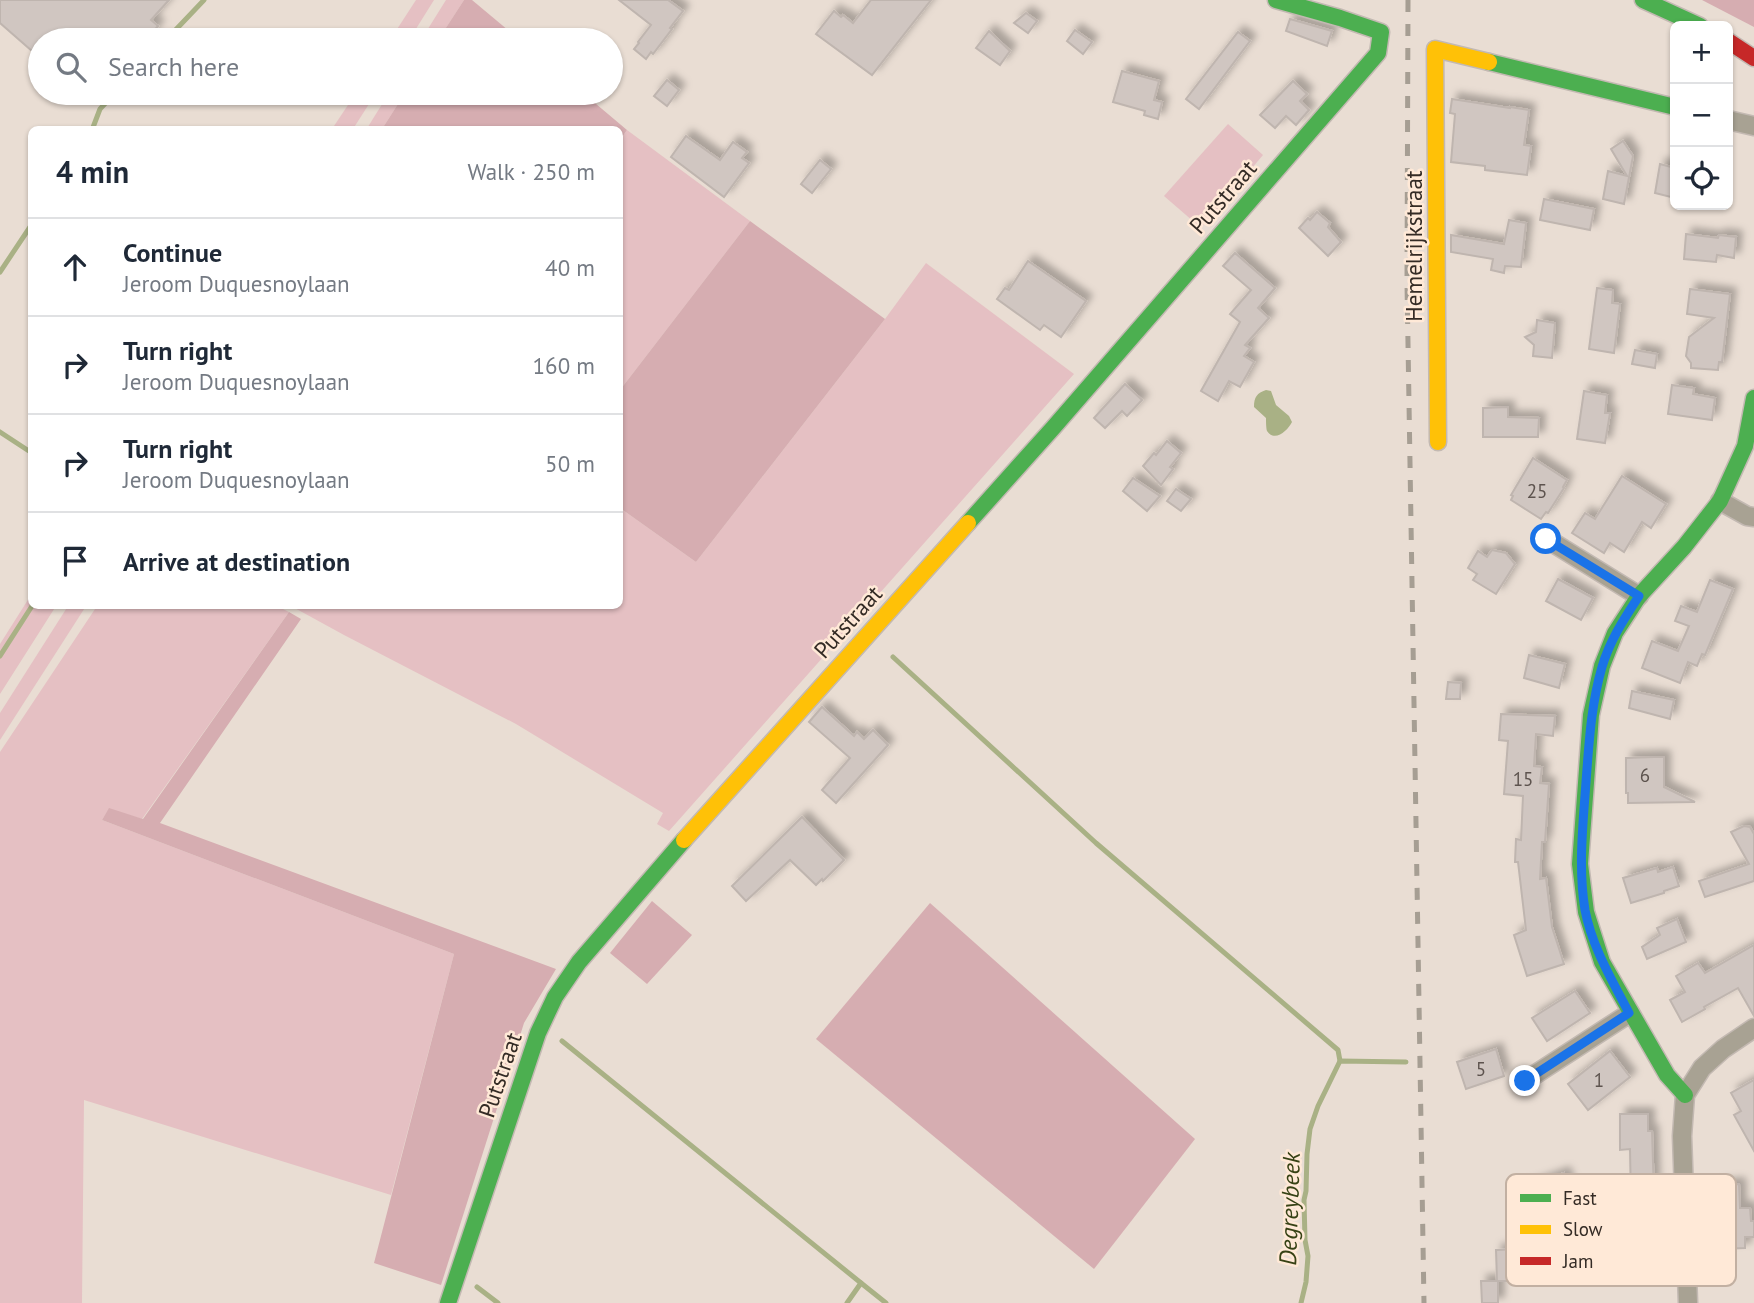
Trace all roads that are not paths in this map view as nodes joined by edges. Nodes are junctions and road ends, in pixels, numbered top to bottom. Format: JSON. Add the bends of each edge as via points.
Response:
{"nodes":[{"id":1,"x":1276,"y":0,"type":"edge"},
{"id":2,"x":1643,"y":0,"type":"edge"},
{"id":3,"x":1689,"y":21,"type":"edge"},
{"id":4,"x":1733,"y":44,"type":"edge"},
{"id":5,"x":1754,"y":58,"type":"edge"},
{"id":6,"x":1670,"y":106,"type":"edge"},
{"id":7,"x":1733,"y":121,"type":"edge"},
{"id":8,"x":1754,"y":126,"type":"edge"},
{"id":9,"x":1754,"y":398,"type":"edge"},
{"id":10,"x":1438,"y":442,"type":"dead end"},
{"id":11,"x":1720,"y":501,"type":"junction"},
{"id":12,"x":1754,"y":517,"type":"edge"},
{"id":13,"x":1546,"y":539,"type":"dead end"},
{"id":14,"x":1639,"y":596,"type":"junction"},
{"id":15,"x":1629,"y":1013,"type":"junction"},
{"id":16,"x":1754,"y":1028,"type":"edge"},
{"id":17,"x":1525,"y":1081,"type":"dead end"},
{"id":18,"x":1685,"y":1095,"type":"junction"},
{"id":19,"x":1683,"y":1174,"type":"edge"},
{"id":20,"x":449,"y":1303,"type":"edge"}],
"edges":[{"from":1,"to":20,"type":"street","name":"Putstraat","via":[[1381,32],[1378,53],[579,962],[538,1033]]},
{"from":2,"to":3,"type":"street"},
{"from":4,"to":5,"type":"street"},
{"from":6,"to":10,"type":"street","name":"Hemelrijkstraat","via":[[1435,49]]},
{"from":7,"to":8,"type":"street"},
{"from":9,"to":11,"type":"street","via":[[1745,446]]},
{"from":11,"to":12,"type":"street"},
{"from":11,"to":14,"type":"street"},
{"from":13,"to":14,"type":"street"},
{"from":14,"to":15,"type":"street","via":[[1615,633],[1591,715],[1580,864],[1586,912],[1597,947]]},
{"from":15,"to":17,"type":"street"},
{"from":15,"to":18,"type":"street","via":[[1667,1075]]},
{"from":16,"to":18,"type":"street","via":[[1705,1065]]},
{"from":18,"to":19,"type":"street"}]}
